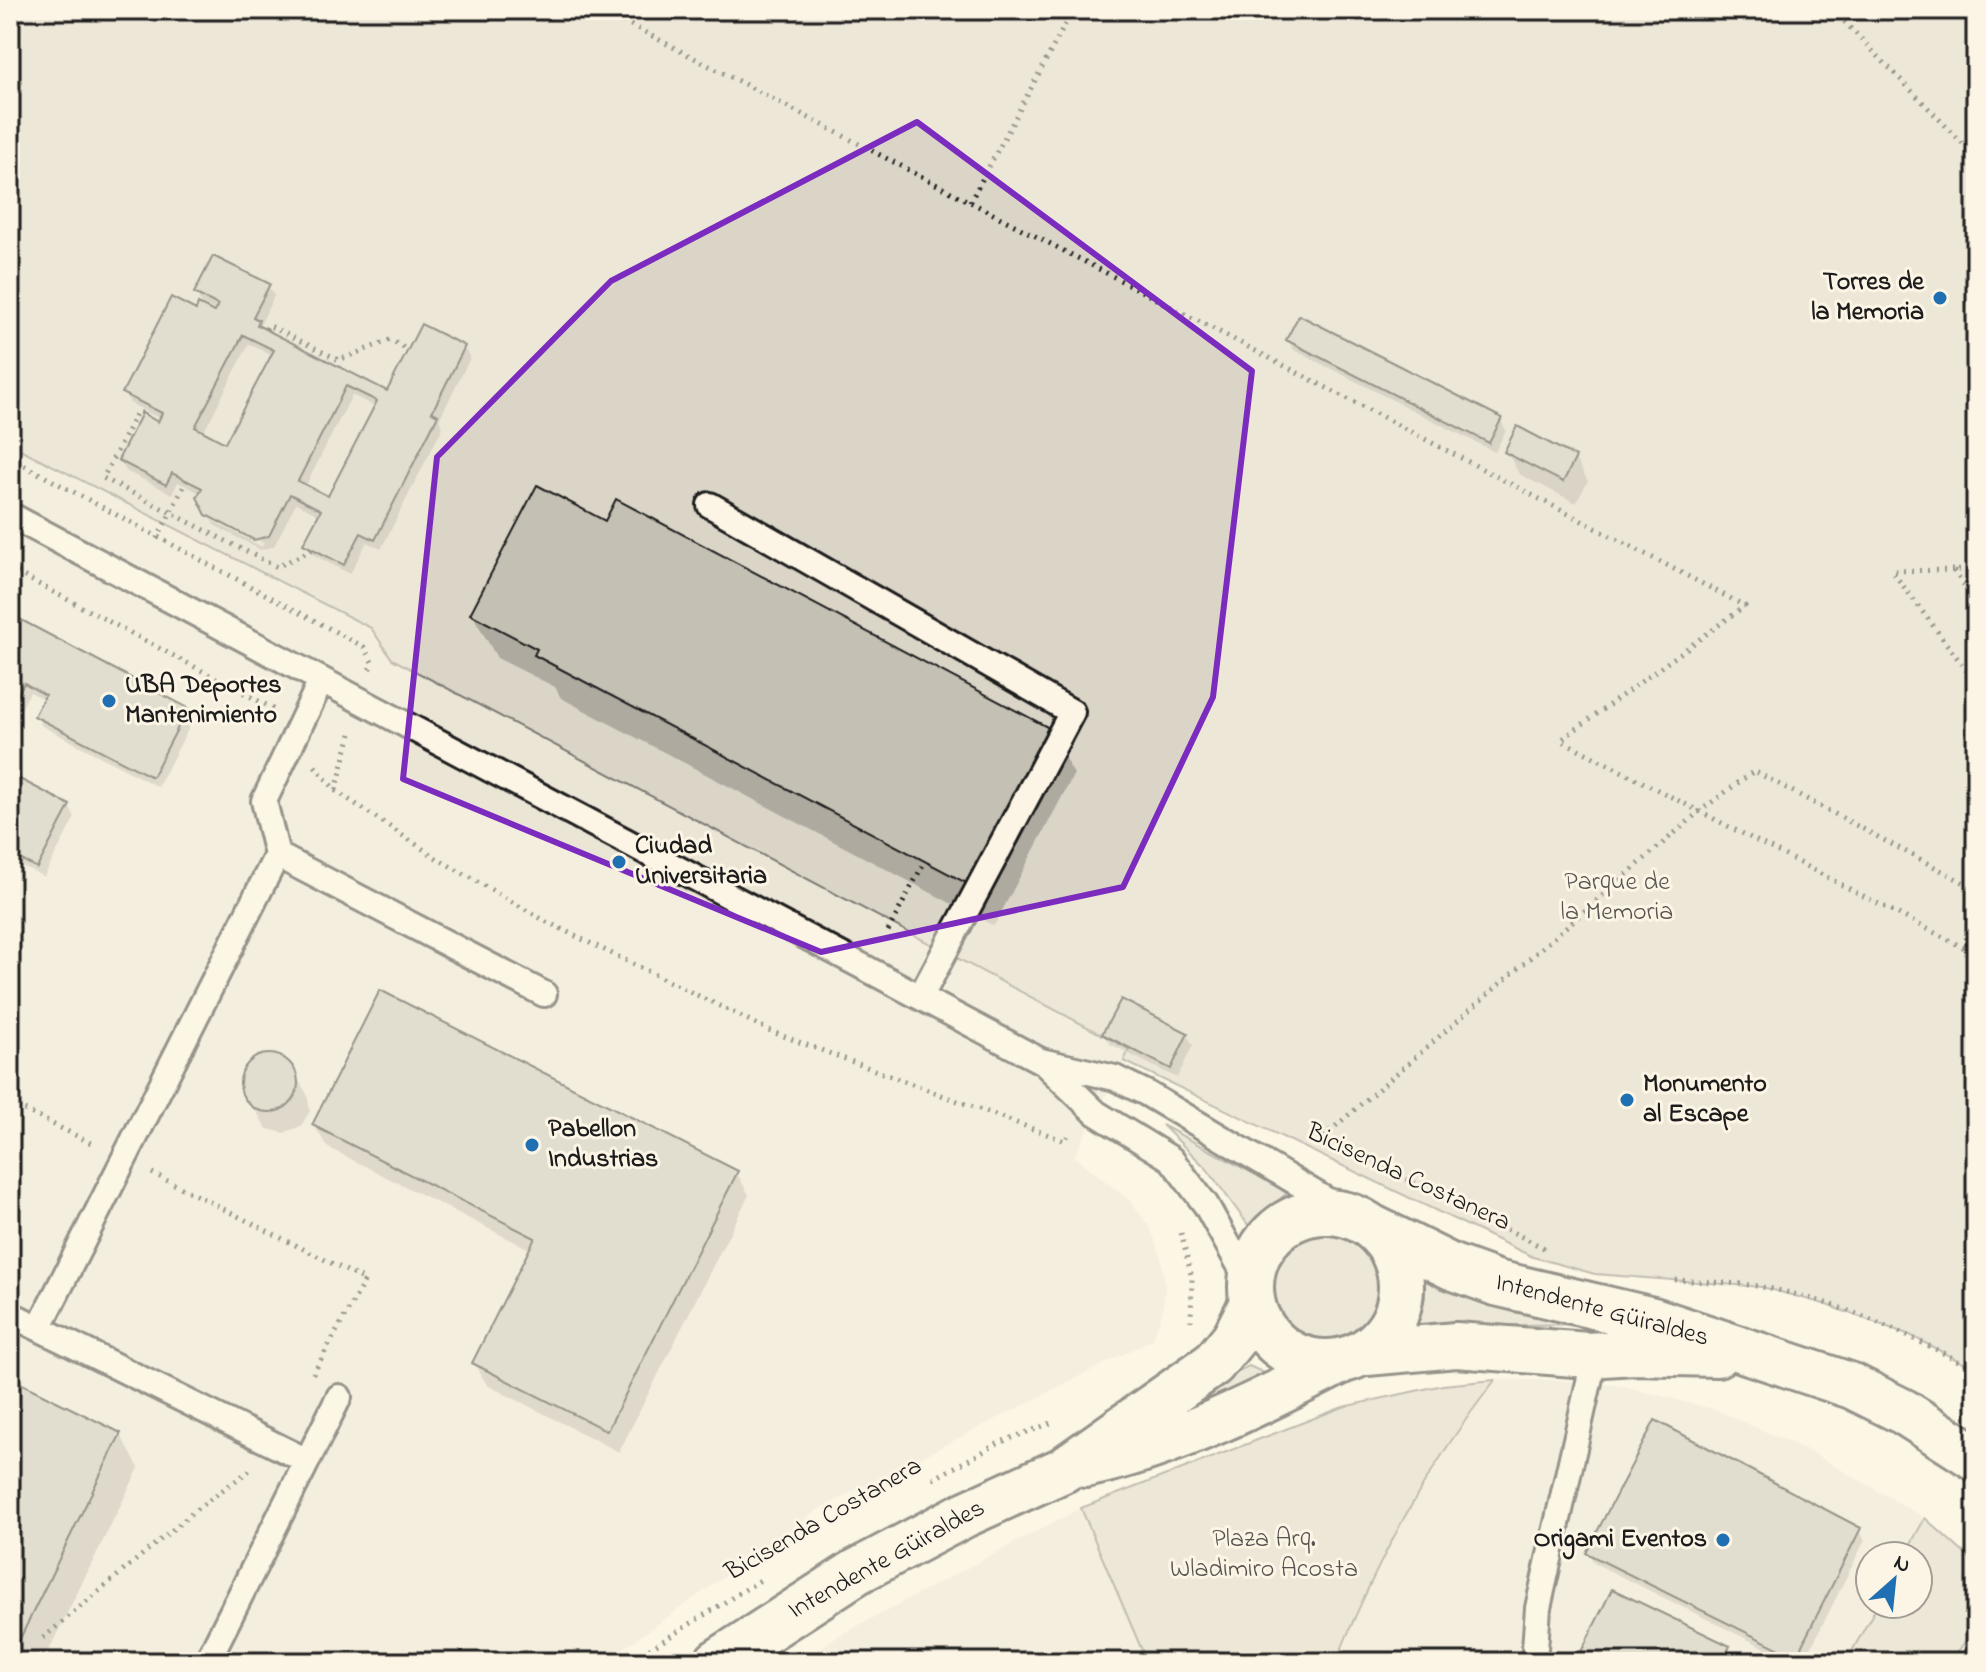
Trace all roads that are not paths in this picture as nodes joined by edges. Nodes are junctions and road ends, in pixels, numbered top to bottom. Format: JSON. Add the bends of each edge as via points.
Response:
{"nodes":[{"id":1,"x":710,"y":505,"type":"dead end"},
{"id":2,"x":10,"y":515,"type":"edge"},
{"id":3,"x":321,"y":681,"type":"junction"},
{"id":4,"x":277,"y":855,"type":"junction"},
{"id":5,"x":544,"y":994,"type":"dead end"},
{"id":6,"x":921,"y":996,"type":"junction"},
{"id":7,"x":1041,"y":1061,"type":"junction"},
{"id":8,"x":1363,"y":1222,"type":"junction"},
{"id":9,"x":1251,"y":1294,"type":"junction"},
{"id":10,"x":10,"y":1314,"type":"edge"},
{"id":11,"x":39,"y":1328,"type":"junction"},
{"id":12,"x":1747,"y":1353,"type":"junction"},
{"id":13,"x":1588,"y":1355,"type":"junction"},
{"id":14,"x":1355,"y":1356,"type":"junction"},
{"id":15,"x":339,"y":1397,"type":"dead end"},
{"id":16,"x":1976,"y":1458,"type":"edge"},
{"id":17,"x":307,"y":1461,"type":"junction"},
{"id":18,"x":1063,"y":1470,"type":"junction"},
{"id":19,"x":207,"y":1662,"type":"edge"},
{"id":20,"x":717,"y":1662,"type":"edge"},
{"id":21,"x":1534,"y":1662,"type":"edge"}],
"edges":[{"from":1,"to":6,"type":"lane","via":[[1072,712]]},
{"from":2,"to":3,"type":"lane"},
{"from":3,"to":4,"type":"lane","via":[[264,801]]},
{"from":3,"to":6,"type":"lane"},
{"from":4,"to":5,"type":"lane"},
{"from":4,"to":11,"type":"lane"},
{"from":6,"to":7,"type":"lane"},
{"from":7,"to":8,"type":"lane","via":[[1115,1078]]},
{"from":7,"to":9,"type":"lane","via":[[1096,1113],[1171,1159],[1206,1205]]},
{"from":8,"to":9,"type":"main road","via":[[1318,1211],[1284,1224],[1260,1249]]},
{"from":8,"to":12,"type":"main road","name":"Intendente Güiraldes","via":[[1496,1283],[1638,1316]]},
{"from":8,"to":14,"type":"main road","via":[[1391,1249],[1400,1275],[1400,1302],[1389,1328]]},
{"from":9,"to":14,"type":"main road","via":[[1264,1330],[1286,1351],[1313,1361]]},
{"from":9,"to":18,"type":"main road","name":"Intendente Güiraldes","via":[[1235,1337],[1213,1364]]},
{"from":10,"to":11,"type":"lane"},
{"from":11,"to":17,"type":"lane"},
{"from":12,"to":13,"type":"main road","name":"Intendente Güiraldes"},
{"from":12,"to":16,"type":"main road","via":[[1852,1386]]},
{"from":13,"to":14,"type":"main road","name":"Intendente Güiraldes","via":[[1456,1345]]},
{"from":13,"to":21,"type":"lane","via":[[1591,1373],[1538,1608]]},
{"from":14,"to":18,"type":"main road","name":"Intendente Güiraldes","via":[[1123,1457]]},
{"from":15,"to":17,"type":"lane"},
{"from":17,"to":19,"type":"lane"},
{"from":18,"to":20,"type":"main road","name":"Intendente Güiraldes","via":[[856,1572]]}]}
